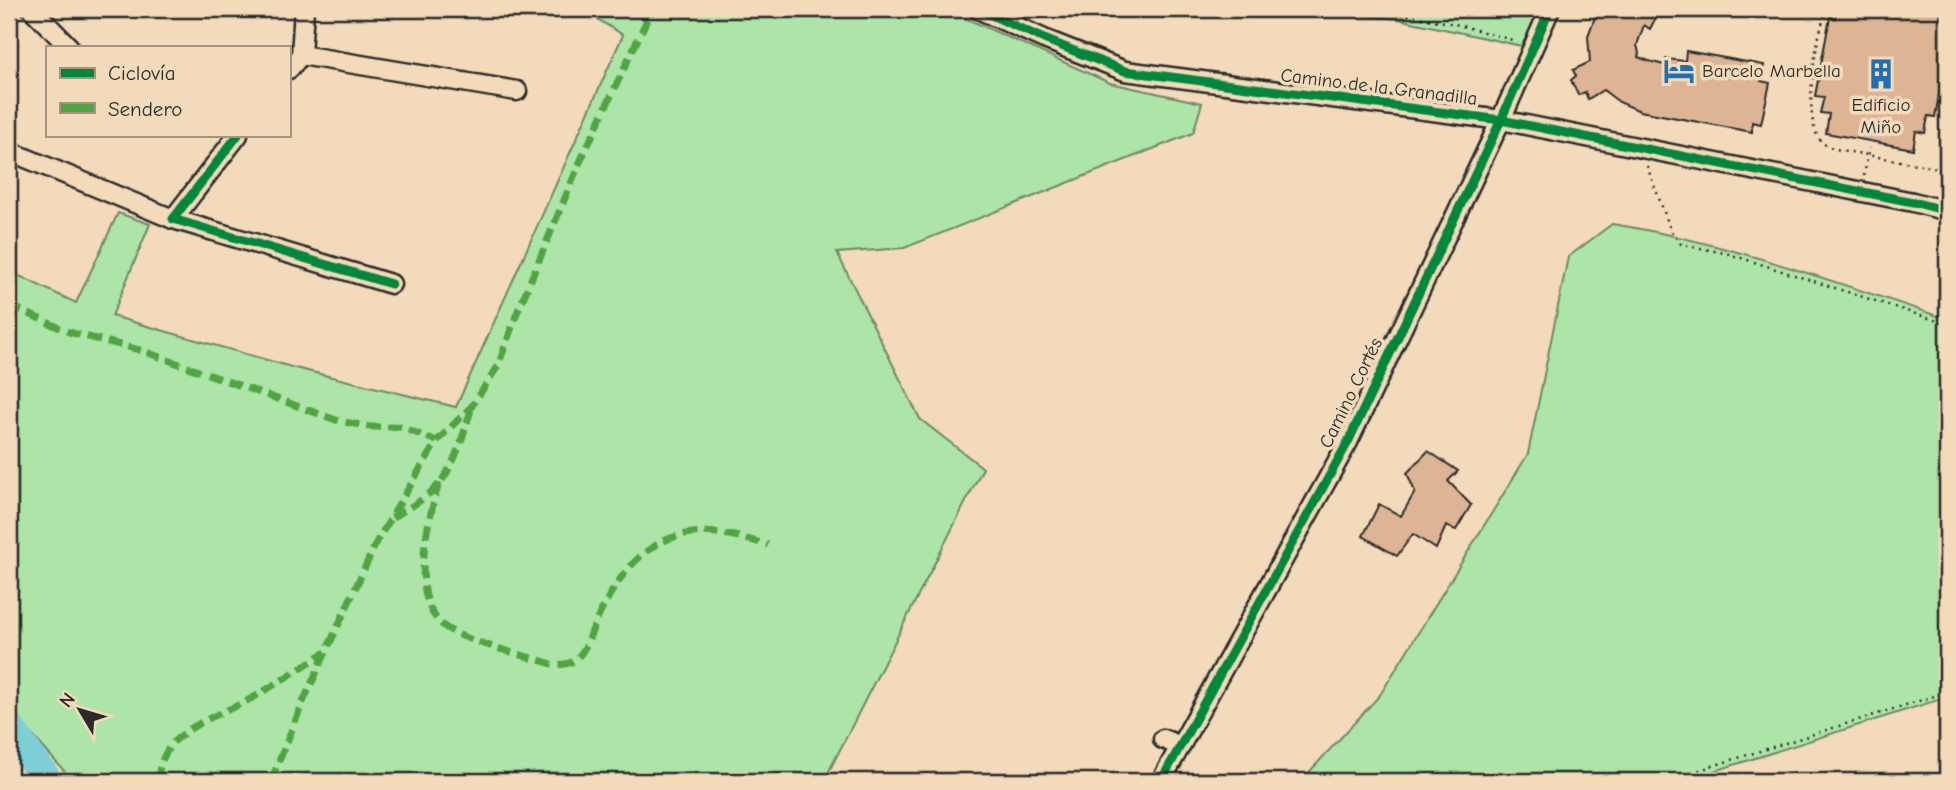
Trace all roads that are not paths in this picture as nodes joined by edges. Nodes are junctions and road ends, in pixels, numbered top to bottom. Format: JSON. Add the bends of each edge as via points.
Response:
{"nodes":[{"id":1,"x":32,"y":9,"type":"edge"},
{"id":2,"x":304,"y":9,"type":"edge"},
{"id":3,"x":978,"y":9,"type":"edge"},
{"id":4,"x":1550,"y":9,"type":"edge"},
{"id":5,"x":68,"y":46,"type":"edge"},
{"id":6,"x":301,"y":55,"type":"junction"},
{"id":7,"x":290,"y":68,"type":"edge"},
{"id":8,"x":517,"y":91,"type":"dead end"},
{"id":9,"x":1500,"y":120,"type":"junction"},
{"id":10,"x":237,"y":136,"type":"edge"},
{"id":11,"x":9,"y":151,"type":"edge"},
{"id":12,"x":1947,"y":211,"type":"edge"},
{"id":13,"x":173,"y":219,"type":"junction"},
{"id":14,"x":391,"y":284,"type":"dead end"},
{"id":15,"x":1161,"y":781,"type":"edge"}],
"edges":[{"from":1,"to":5,"type":"street"},
{"from":2,"to":6,"type":"street"},
{"from":3,"to":9,"type":"street","name":"Camino de la Granadilla","via":[[1125,71]]},
{"from":4,"to":9,"type":"street","name":"Camino Cortés"},
{"from":6,"to":7,"type":"street"},
{"from":6,"to":8,"type":"street"},
{"from":9,"to":12,"type":"street","name":"Camino de la Granadilla"},
{"from":9,"to":15,"type":"street","name":"Camino Cortés","via":[[1348,442],[1172,742]]},
{"from":10,"to":13,"type":"street"},
{"from":11,"to":13,"type":"street"},
{"from":13,"to":14,"type":"street"}]}
